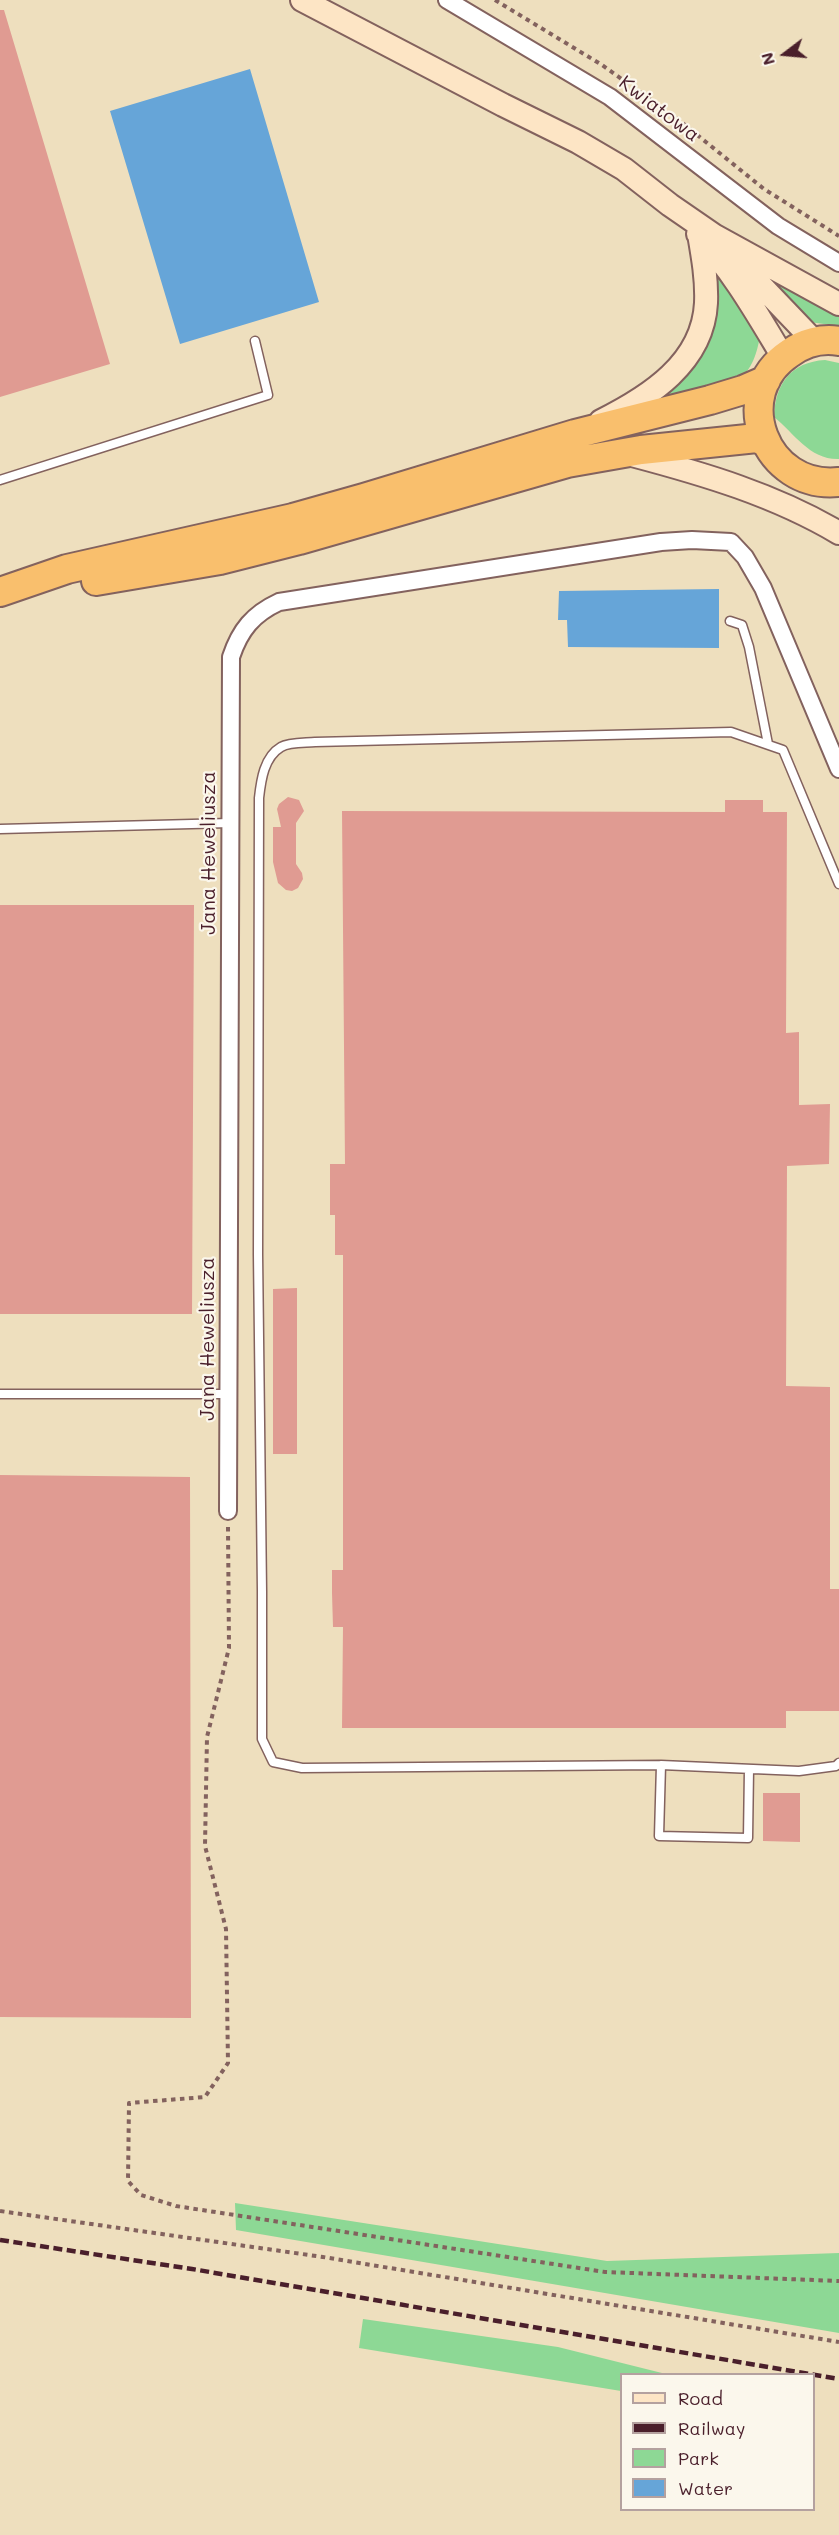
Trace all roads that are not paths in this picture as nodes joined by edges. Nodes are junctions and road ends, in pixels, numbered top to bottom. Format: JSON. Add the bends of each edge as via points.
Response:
{"nodes":[{"id":1,"x":302,"y":0,"type":"edge"},
{"id":2,"x":447,"y":0,"type":"edge"},
{"id":3,"x":707,"y":235,"type":"junction"},
{"id":4,"x":839,"y":263,"type":"edge"},
{"id":5,"x":839,"y":304,"type":"edge"},
{"id":6,"x":255,"y":341,"type":"dead end"},
{"id":7,"x":827,"y":341,"type":"edge"},
{"id":8,"x":783,"y":357,"type":"junction"},
{"id":9,"x":765,"y":380,"type":"junction"},
{"id":10,"x":575,"y":434,"type":"junction"},
{"id":11,"x":765,"y":442,"type":"junction"},
{"id":12,"x":625,"y":453,"type":"junction"},
{"id":13,"x":0,"y":480,"type":"edge"},
{"id":14,"x":839,"y":482,"type":"edge"},
{"id":15,"x":839,"y":533,"type":"edge"},
{"id":16,"x":0,"y":592,"type":"edge"},
{"id":17,"x":0,"y":603,"type":"edge"},
{"id":18,"x":730,"y":621,"type":"dead end"},
{"id":19,"x":768,"y":744,"type":"junction"},
{"id":20,"x":839,"y":769,"type":"edge"},
{"id":21,"x":230,"y":823,"type":"junction"},
{"id":22,"x":0,"y":829,"type":"edge"},
{"id":23,"x":839,"y":884,"type":"edge"},
{"id":24,"x":0,"y":1394,"type":"edge"},
{"id":25,"x":228,"y":1394,"type":"junction"},
{"id":26,"x":228,"y":1511,"type":"road end"},
{"id":27,"x":839,"y":1764,"type":"edge"},
{"id":28,"x":661,"y":1765,"type":"junction"},
{"id":29,"x":749,"y":1769,"type":"junction"}],
"edges":[{"from":1,"to":3,"type":"main road","via":[[578,142],[624,169]]},
{"from":2,"to":4,"type":"street","name":"Kwiatowa","via":[[610,97],[778,226]]},
{"from":3,"to":5,"type":"main road"},
{"from":3,"to":7,"type":"main road"},
{"from":3,"to":8,"type":"main road"},
{"from":3,"to":10,"type":"main road","via":[[706,305],[700,333],[689,355],[669,379]]},
{"from":6,"to":13,"type":"lane","via":[[268,395]]},
{"from":7,"to":8,"type":"highway","via":[[798,347]]},
{"from":8,"to":9,"type":"highway"},
{"from":9,"to":10,"type":"highway","via":[[711,400]]},
{"from":9,"to":11,"type":"highway","via":[[758,411]]},
{"from":10,"to":16,"type":"highway","via":[[293,518],[67,569]]},
{"from":11,"to":12,"type":"highway","via":[[757,438]]},
{"from":11,"to":14,"type":"highway","via":[[776,459],[791,471],[809,480]]},
{"from":12,"to":15,"type":"main road","via":[[742,487]]},
{"from":12,"to":17,"type":"highway","via":[[567,463],[220,560],[111,577]]},
{"from":18,"to":19,"type":"lane","via":[[742,625],[749,647]]},
{"from":19,"to":23,"type":"lane","via":[[783,750]]},
{"from":19,"to":28,"type":"lane","via":[[731,732],[315,742],[282,746],[261,775],[258,1254],[262,1739],[273,1762],[302,1768]]},
{"from":20,"to":21,"type":"street","name":"Jana Heweliusza","via":[[745,557],[731,542],[661,542],[279,602],[260,611],[245,626],[231,657]]},
{"from":21,"to":22,"type":"lane"},
{"from":21,"to":25,"type":"street","name":"Jana Heweliusza"},
{"from":24,"to":25,"type":"lane"},
{"from":25,"to":26,"type":"street","name":"Jana Heweliusza"},
{"from":27,"to":29,"type":"lane","via":[[799,1771]]},
{"from":28,"to":29,"type":"lane"},
{"from":28,"to":29,"type":"lane","via":[[659,1836],[748,1838]]}]}
